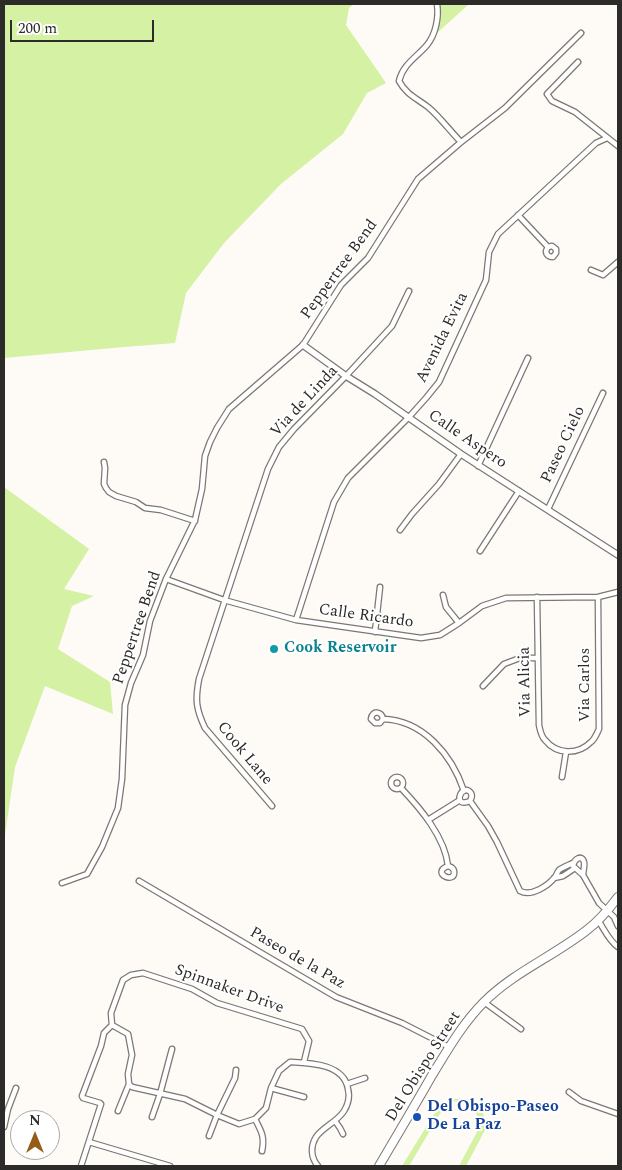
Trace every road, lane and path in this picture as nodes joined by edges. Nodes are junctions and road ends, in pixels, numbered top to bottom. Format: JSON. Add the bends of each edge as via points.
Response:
{"nodes":[{"id":1,"x":437,"y":4,"type":"edge"},
{"id":2,"x":581,"y":33,"type":"dead end"},
{"id":3,"x":578,"y":62,"type":"dead end"},
{"id":4,"x":608,"y":138,"type":"junction"},
{"id":5,"x":461,"y":142,"type":"junction"},
{"id":6,"x":618,"y":146,"type":"edge"},
{"id":7,"x":518,"y":215,"type":"junction"},
{"id":8,"x":548,"y":247,"type":"dead end"},
{"id":9,"x":618,"y":262,"type":"edge"},
{"id":10,"x":591,"y":270,"type":"dead end"},
{"id":11,"x":409,"y":291,"type":"dead end"},
{"id":12,"x":303,"y":344,"type":"junction"},
{"id":13,"x":528,"y":358,"type":"dead end"},
{"id":14,"x":346,"y":376,"type":"junction"},
{"id":15,"x":603,"y":393,"type":"dead end"},
{"id":16,"x":409,"y":417,"type":"junction"},
{"id":17,"x":461,"y":454,"type":"junction"},
{"id":18,"x":104,"y":462,"type":"dead end"},
{"id":19,"x":478,"y":466,"type":"junction"},
{"id":20,"x":519,"y":491,"type":"junction"},
{"id":21,"x":548,"y":509,"type":"junction"},
{"id":22,"x":195,"y":521,"type":"junction"},
{"id":23,"x":400,"y":530,"type":"dead end"},
{"id":24,"x":480,"y":551,"type":"dead end"},
{"id":25,"x":618,"y":555,"type":"edge"},
{"id":26,"x":166,"y":579,"type":"junction"},
{"id":27,"x":380,"y":587,"type":"dead end"},
{"id":28,"x":618,"y":592,"type":"edge"},
{"id":29,"x":443,"y":595,"type":"dead end"},
{"id":30,"x":537,"y":597,"type":"junction"},
{"id":31,"x":598,"y":597,"type":"junction"},
{"id":32,"x":224,"y":600,"type":"junction"},
{"id":33,"x":296,"y":620,"type":"junction"},
{"id":34,"x":459,"y":623,"type":"junction"},
{"id":35,"x":375,"y":632,"type":"junction"},
{"id":36,"x":538,"y":658,"type":"junction"},
{"id":37,"x":483,"y":686,"type":"dead end"},
{"id":38,"x":383,"y":719,"type":"dead end"},
{"id":39,"x":566,"y":752,"type":"junction"},
{"id":40,"x":562,"y":777,"type":"dead end"},
{"id":41,"x":401,"y":788,"type":"dead end"},
{"id":42,"x":464,"y":791,"type":"junction"},
{"id":43,"x":460,"y":800,"type":"junction"},
{"id":44,"x":470,"y":802,"type":"junction"},
{"id":45,"x":272,"y":806,"type":"dead end"},
{"id":46,"x":428,"y":820,"type":"junction"},
{"id":47,"x":573,"y":862,"type":"junction"},
{"id":48,"x":448,"y":866,"type":"dead end"},
{"id":49,"x":575,"y":868,"type":"junction"},
{"id":50,"x":583,"y":875,"type":"junction"},
{"id":51,"x":554,"y":878,"type":"junction"},
{"id":52,"x":139,"y":881,"type":"dead end"},
{"id":53,"x":62,"y":882,"type":"dead end"},
{"id":54,"x":618,"y":897,"type":"edge"},
{"id":55,"x":607,"y":910,"type":"junction"},
{"id":56,"x":598,"y":920,"type":"junction"},
{"id":57,"x":618,"y":926,"type":"edge"},
{"id":58,"x":618,"y":947,"type":"edge"},
{"id":59,"x":484,"y":1002,"type":"junction"},
{"id":60,"x":112,"y":1025,"type":"junction"},
{"id":61,"x":521,"y":1029,"type":"dead end"},
{"id":62,"x":449,"y":1047,"type":"junction"},
{"id":63,"x":172,"y":1049,"type":"dead end"},
{"id":64,"x":304,"y":1062,"type":"junction"},
{"id":65,"x":236,"y":1070,"type":"dead end"},
{"id":66,"x":365,"y":1078,"type":"dead end"},
{"id":67,"x":129,"y":1084,"type":"junction"},
{"id":68,"x":347,"y":1084,"type":"junction"},
{"id":69,"x":16,"y":1088,"type":"dead end"},
{"id":70,"x":271,"y":1088,"type":"junction"},
{"id":71,"x":569,"y":1092,"type":"dead end"},
{"id":72,"x":160,"y":1094,"type":"junction"},
{"id":73,"x":304,"y":1097,"type":"dead end"},
{"id":74,"x":118,"y":1111,"type":"dead end"},
{"id":75,"x":618,"y":1114,"type":"edge"},
{"id":76,"x":216,"y":1115,"type":"junction"},
{"id":77,"x":152,"y":1117,"type":"dead end"},
{"id":78,"x":254,"y":1118,"type":"junction"},
{"id":79,"x":335,"y":1121,"type":"junction"},
{"id":80,"x":4,"y":1128,"type":"edge"},
{"id":81,"x":343,"y":1134,"type":"dead end"},
{"id":82,"x":209,"y":1136,"type":"dead end"},
{"id":83,"x":89,"y":1142,"type":"junction"},
{"id":84,"x":262,"y":1151,"type":"dead end"},
{"id":85,"x":81,"y":1166,"type":"edge"},
{"id":86,"x":170,"y":1166,"type":"edge"},
{"id":87,"x":318,"y":1166,"type":"edge"},
{"id":88,"x":379,"y":1166,"type":"edge"}],
"edges":[{"from":1,"to":5,"type":"street","via":[[434,34],[406,65],[398,81]]},
{"from":2,"to":5,"type":"street","name":"Peppertree Bend","via":[[505,108]]},
{"from":3,"to":4,"type":"street","via":[[547,94],[552,101],[575,112]]},
{"from":4,"to":6,"type":"street"},
{"from":4,"to":7,"type":"street","name":"Avenida Evita","via":[[596,142]]},
{"from":5,"to":12,"type":"street","name":"Peppertree Bend","via":[[418,179],[368,258],[341,285]]},
{"from":7,"to":8,"type":"street"},
{"from":7,"to":16,"type":"street","name":"Avenida Evita","via":[[498,234],[489,252],[486,280],[439,382]]},
{"from":9,"to":10,"type":"street","via":[[603,275]]},
{"from":11,"to":14,"type":"street","name":"Via de Linda","via":[[392,326]]},
{"from":12,"to":14,"type":"street","name":"Calle Aspero"},
{"from":12,"to":22,"type":"street","name":"Peppertree Bend","via":[[229,409],[217,428],[205,456]]},
{"from":13,"to":19,"type":"street"},
{"from":14,"to":16,"type":"street","name":"Calle Aspero"},
{"from":14,"to":32,"type":"street","name":"Via de Linda","via":[[279,447],[268,469]]},
{"from":15,"to":21,"type":"street","name":"Paseo Cielo"},
{"from":16,"to":17,"type":"street","name":"Calle Aspero"},
{"from":16,"to":33,"type":"street","name":"Avenida Evita","via":[[348,478],[334,502]]},
{"from":17,"to":19,"type":"street","name":"Calle Aspero"},
{"from":17,"to":23,"type":"street"},
{"from":18,"to":22,"type":"street","via":[[104,484],[109,492],[145,508]]},
{"from":19,"to":20,"type":"street","name":"Calle Aspero"},
{"from":20,"to":21,"type":"street","name":"Calle Aspero"},
{"from":20,"to":24,"type":"street"},
{"from":21,"to":25,"type":"street","name":"Calle Aspero"},
{"from":22,"to":26,"type":"street","name":"Peppertree Bend"},
{"from":26,"to":32,"type":"street","name":"Calle Ricardo"},
{"from":26,"to":53,"type":"street","name":"Peppertree Bend","via":[[150,621],[143,655],[126,705],[118,808],[87,874]]},
{"from":27,"to":35,"type":"street"},
{"from":28,"to":31,"type":"street","name":"Calle Ricardo"},
{"from":29,"to":34,"type":"street","via":[[446,607]]},
{"from":30,"to":31,"type":"street","name":"Calle Ricardo"},
{"from":30,"to":34,"type":"street","name":"Calle Ricardo","via":[[506,598],[490,603]]},
{"from":30,"to":36,"type":"street","name":"Via Alicia"},
{"from":31,"to":39,"type":"street","name":"Via Carlos","via":[[599,729],[581,750]]},
{"from":32,"to":33,"type":"street","name":"Calle Ricardo"},
{"from":32,"to":45,"type":"street","name":"Cook Lane","via":[[199,679],[196,700],[199,714],[208,732]]},
{"from":33,"to":35,"type":"street","name":"Calle Ricardo"},
{"from":34,"to":35,"type":"street","name":"Calle Ricardo","via":[[440,635],[421,638]]},
{"from":36,"to":37,"type":"street","via":[[520,658],[504,664]]},
{"from":36,"to":39,"type":"street","name":"Via Alicia","via":[[539,725],[543,739]]},
{"from":38,"to":42,"type":"street","via":[[412,726],[439,746],[459,776]]},
{"from":39,"to":40,"type":"street"},
{"from":41,"to":46,"type":"street"},
{"from":42,"to":43,"type":"street","via":[[459,796]]},
{"from":42,"to":44,"type":"street","via":[[471,794]]},
{"from":43,"to":44,"type":"street"},
{"from":43,"to":46,"type":"street"},
{"from":44,"to":51,"type":"street","via":[[498,842],[520,891],[533,892]]},
{"from":46,"to":48,"type":"street","via":[[446,851]]},
{"from":47,"to":49,"type":"street"},
{"from":47,"to":50,"type":"street","via":[[582,859],[585,865]]},
{"from":47,"to":51,"type":"street","via":[[558,871]]},
{"from":49,"to":50,"type":"street"},
{"from":49,"to":51,"type":"street"},
{"from":50,"to":55,"type":"street","via":[[598,903]]},
{"from":52,"to":62,"type":"street","name":"Paseo de la Paz","via":[[336,998],[402,1022]]},
{"from":54,"to":55,"type":"main road","name":"Del Obispo Street"},
{"from":55,"to":56,"type":"main road","name":"Del Obispo Street"},
{"from":55,"to":57,"type":"street"},
{"from":56,"to":58,"type":"street"},
{"from":56,"to":59,"type":"main road","name":"Del Obispo Street","via":[[500,987]]},
{"from":59,"to":61,"type":"street"},
{"from":59,"to":62,"type":"main road","name":"Del Obispo Street"},
{"from":60,"to":64,"type":"street","name":"Spinnaker Drive","via":[[111,1013],[123,980],[143,974],[192,990],[216,1003],[302,1029],[309,1041]]},
{"from":60,"to":67,"type":"street","via":[[128,1034],[132,1055]]},
{"from":60,"to":83,"type":"street","via":[[104,1033],[82,1096],[101,1104]]},
{"from":62,"to":88,"type":"main road","name":"Del Obispo Street"},
{"from":63,"to":72,"type":"street"},
{"from":64,"to":68,"type":"street","via":[[337,1070]]},
{"from":64,"to":70,"type":"street","via":[[290,1062],[279,1071]]},
{"from":65,"to":76,"type":"street"},
{"from":66,"to":68,"type":"street"},
{"from":67,"to":72,"type":"street"},
{"from":67,"to":74,"type":"street"},
{"from":68,"to":79,"type":"street","via":[[349,1102]]},
{"from":69,"to":80,"type":"street"},
{"from":70,"to":73,"type":"street"},
{"from":70,"to":78,"type":"street","via":[[266,1108]]},
{"from":71,"to":75,"type":"street","via":[[581,1101]]},
{"from":72,"to":76,"type":"street","via":[[185,1099]]},
{"from":72,"to":77,"type":"street"},
{"from":76,"to":78,"type":"street","via":[[239,1124]]},
{"from":76,"to":82,"type":"street"},
{"from":78,"to":84,"type":"street","via":[[264,1141]]},
{"from":79,"to":81,"type":"street"},
{"from":79,"to":87,"type":"street","via":[[316,1137],[312,1153]]},
{"from":83,"to":85,"type":"street"},
{"from":83,"to":86,"type":"street"}]}
